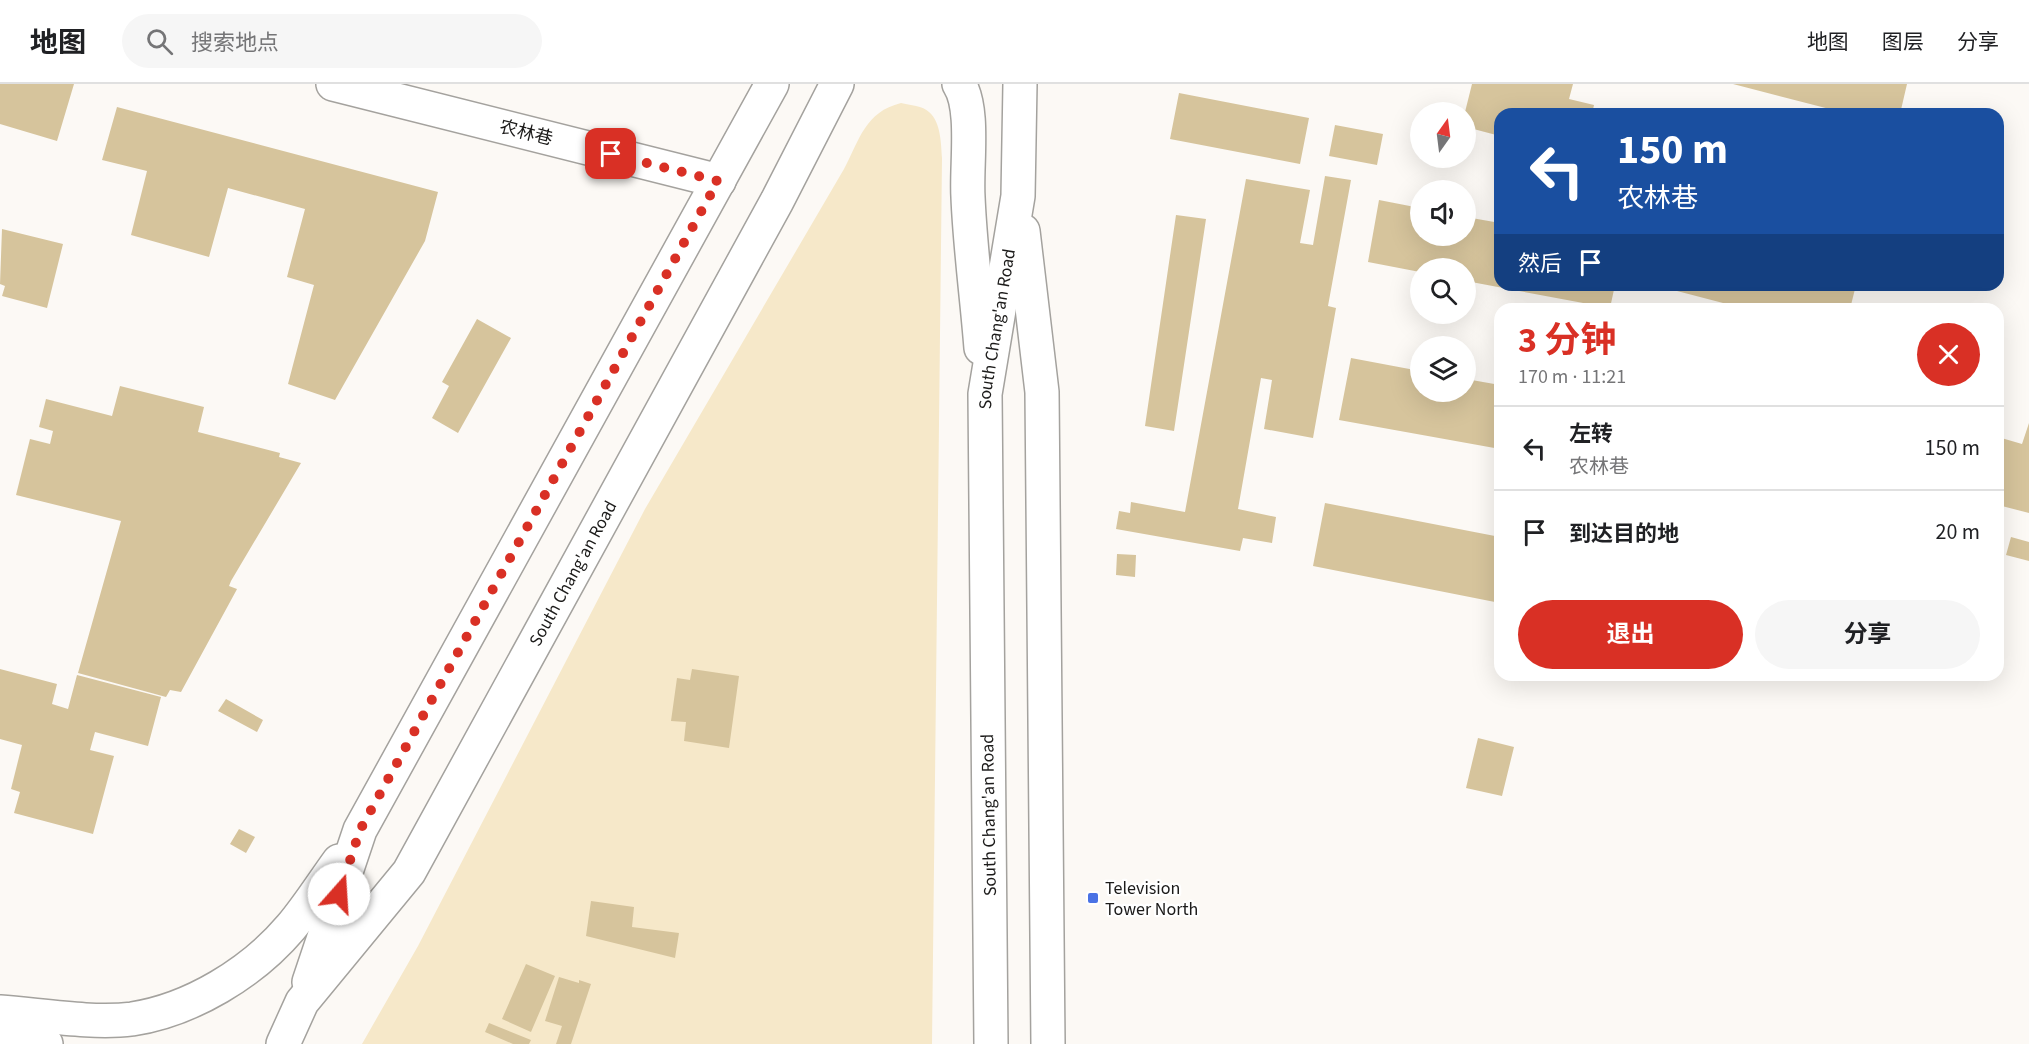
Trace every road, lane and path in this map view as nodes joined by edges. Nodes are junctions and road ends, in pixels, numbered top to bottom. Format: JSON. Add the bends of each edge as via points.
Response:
{"nodes":[{"id":1,"x":333,"y":84,"type":"edge"},
{"id":2,"x":772,"y":84,"type":"edge"},
{"id":3,"x":837,"y":84,"type":"edge"},
{"id":4,"x":859,"y":84,"type":"edge"},
{"id":5,"x":959,"y":84,"type":"edge"},
{"id":6,"x":1020,"y":84,"type":"edge"},
{"id":7,"x":807,"y":144,"type":"junction"},
{"id":8,"x":718,"y":181,"type":"junction"},
{"id":9,"x":1018,"y":192,"type":"junction"},
{"id":10,"x":985,"y":394,"type":"junction"},
{"id":11,"x":360,"y":830,"type":"junction"},
{"id":12,"x":302,"y":1002,"type":"junction"},
{"id":13,"x":0,"y":1012,"type":"edge"},
{"id":14,"x":0,"y":1033,"type":"edge"},
{"id":15,"x":1049,"y":1037,"type":"edge"},
{"id":16,"x":46,"y":1044,"type":"edge"},
{"id":17,"x":283,"y":1044,"type":"edge"},
{"id":18,"x":991,"y":1044,"type":"edge"}],
"edges":[{"from":1,"to":8,"type":"main road","name":"农林巷"},
{"from":2,"to":8,"type":"main road"},
{"from":3,"to":7,"type":"main road","name":"South Chang'an Road"},
{"from":4,"to":7,"type":"main road"},
{"from":5,"to":10,"type":"main road","via":[[968,109],[968,196]]},
{"from":6,"to":9,"type":"main road","name":"South Chang'an Road"},
{"from":7,"to":12,"type":"main road","name":"South Chang'an Road","via":[[409,872]]},
{"from":8,"to":11,"type":"main road"},
{"from":9,"to":10,"type":"main road","name":"South Chang'an Road"},
{"from":9,"to":15,"type":"main road","via":[[1042,392]]},
{"from":10,"to":18,"type":"main road","name":"South Chang'an Road"},
{"from":11,"to":12,"type":"main road"},
{"from":11,"to":13,"type":"main road","via":[[291,927],[254,962],[205,994],[156,1014],[131,1019]]},
{"from":12,"to":17,"type":"main road","name":"South Chang'an Road"},
{"from":14,"to":16,"type":"main road"}]}
